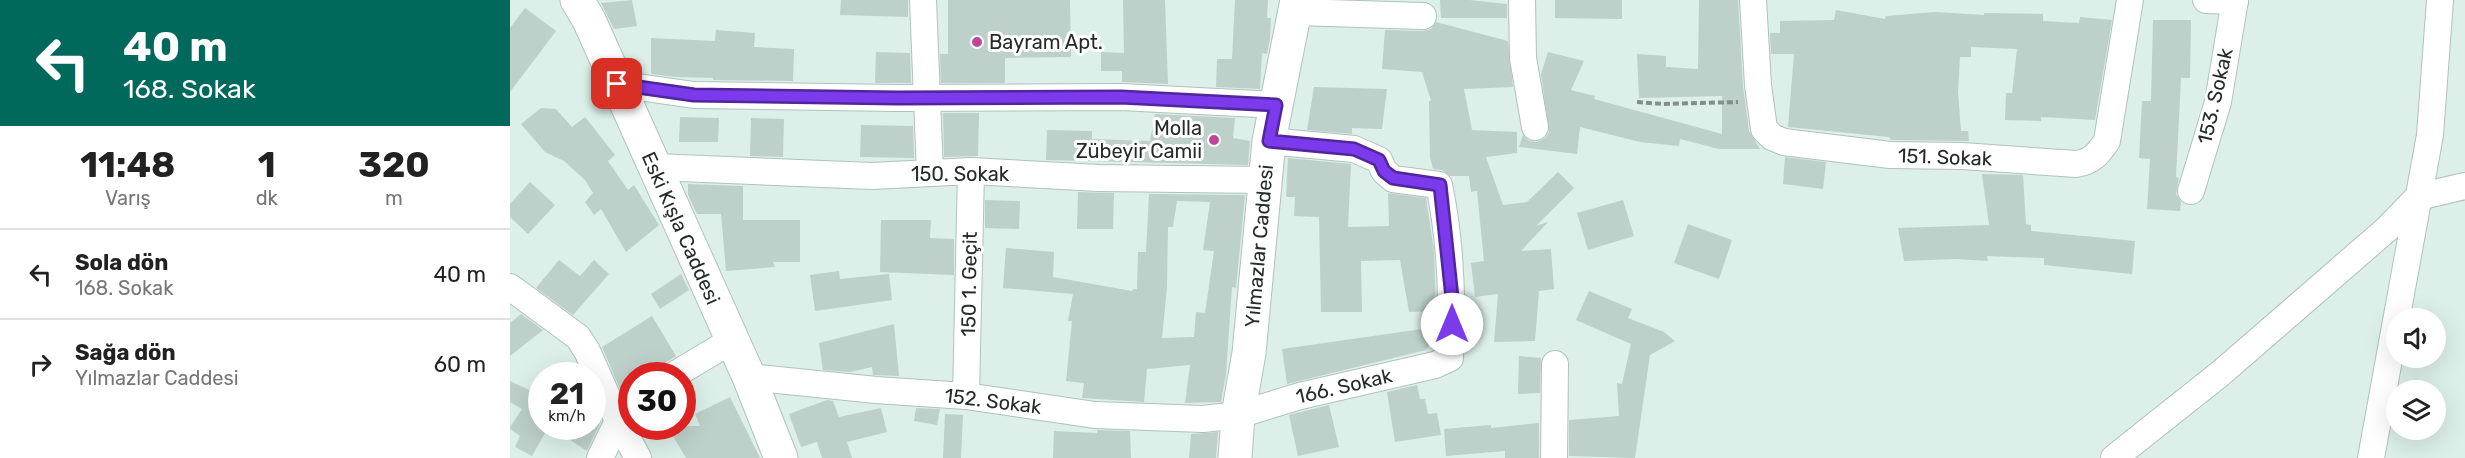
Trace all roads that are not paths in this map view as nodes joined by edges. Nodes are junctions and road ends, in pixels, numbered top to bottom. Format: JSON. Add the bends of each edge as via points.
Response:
{"nodes":[{"id":1,"x":577,"y":0,"type":"edge"},
{"id":2,"x":923,"y":0,"type":"edge"},
{"id":3,"x":1522,"y":0,"type":"edge"},
{"id":4,"x":1753,"y":0,"type":"edge"},
{"id":5,"x":2130,"y":0,"type":"edge"},
{"id":6,"x":2206,"y":0,"type":"edge"},
{"id":7,"x":2440,"y":0,"type":"edge"},
{"id":8,"x":2235,"y":1,"type":"edge"},
{"id":9,"x":1296,"y":6,"type":"edge"},
{"id":10,"x":1423,"y":16,"type":"dead end"},
{"id":11,"x":617,"y":84,"type":"junction"},
{"id":12,"x":926,"y":98,"type":"junction"},
{"id":13,"x":1276,"y":105,"type":"junction"},
{"id":14,"x":1535,"y":127,"type":"dead end"},
{"id":15,"x":1269,"y":141,"type":"junction"},
{"id":16,"x":655,"y":167,"type":"junction"},
{"id":17,"x":971,"y":171,"type":"junction"},
{"id":18,"x":930,"y":173,"type":"junction"},
{"id":19,"x":1266,"y":180,"type":"junction"},
{"id":20,"x":2465,"y":186,"type":"edge"},
{"id":21,"x":2191,"y":191,"type":"dead end"},
{"id":22,"x":2418,"y":197,"type":"junction"},
{"id":23,"x":514,"y":296,"type":"edge"},
{"id":24,"x":731,"y":341,"type":"junction"},
{"id":25,"x":696,"y":362,"type":"edge"},
{"id":26,"x":1555,"y":364,"type":"dead end"},
{"id":27,"x":748,"y":376,"type":"junction"},
{"id":28,"x":966,"y":396,"type":"junction"},
{"id":29,"x":618,"y":402,"type":"edge"},
{"id":30,"x":1238,"y":416,"type":"junction"},
{"id":31,"x":618,"y":426,"type":"edge"},
{"id":32,"x":633,"y":440,"type":"edge"},
{"id":33,"x":600,"y":458,"type":"edge"},
{"id":34,"x":638,"y":458,"type":"edge"},
{"id":35,"x":781,"y":458,"type":"edge"},
{"id":36,"x":1235,"y":458,"type":"edge"},
{"id":37,"x":1554,"y":458,"type":"edge"},
{"id":38,"x":2114,"y":458,"type":"edge"},
{"id":39,"x":2371,"y":458,"type":"edge"}],
"edges":[{"from":1,"to":11,"type":"street","name":"Eski Kışla Caddesi"},
{"from":2,"to":12,"type":"street"},
{"from":3,"to":14,"type":"street","via":[[1523,58]]},
{"from":4,"to":5,"type":"street","name":"151. Sokak","via":[[1760,102],[1764,129],[1772,137],[1784,142],[1890,155],[2088,163],[2107,141]]},
{"from":6,"to":8,"type":"street"},
{"from":7,"to":22,"type":"street","via":[[2430,135]]},
{"from":8,"to":21,"type":"street","name":"153. Sokak","via":[[2218,102]]},
{"from":9,"to":10,"type":"street"},
{"from":9,"to":13,"type":"street","name":"Yılmazlar Caddesi"},
{"from":11,"to":12,"type":"street","via":[[694,95]]},
{"from":11,"to":16,"type":"street","name":"Eski Kışla Caddesi"},
{"from":12,"to":13,"type":"street","via":[[1121,97]]},
{"from":12,"to":18,"type":"street"},
{"from":13,"to":15,"type":"street","name":"Yılmazlar Caddesi"},
{"from":15,"to":19,"type":"street","name":"Yılmazlar Caddesi"},
{"from":15,"to":30,"type":"street","name":"166. Sokak","via":[[1354,149],[1379,160],[1393,178],[1440,185],[1453,307],[1450,358]]},
{"from":16,"to":18,"type":"street","name":"150. Sokak","via":[[872,176]]},
{"from":16,"to":24,"type":"street","name":"Eski Kışla Caddesi"},
{"from":17,"to":18,"type":"street","name":"150. Sokak"},
{"from":17,"to":19,"type":"street","name":"150. Sokak","via":[[1099,178]]},
{"from":17,"to":28,"type":"street","name":"150 1. Geçit"},
{"from":19,"to":30,"type":"street","name":"Yılmazlar Caddesi","via":[[1249,353]]},
{"from":20,"to":22,"type":"street"},
{"from":22,"to":38,"type":"street","via":[[2387,229],[2221,373]]},
{"from":22,"to":39,"type":"street"},
{"from":23,"to":29,"type":"street","via":[[578,337]]},
{"from":24,"to":25,"type":"street"},
{"from":24,"to":27,"type":"street","name":"Eski Kışla Caddesi"},
{"from":26,"to":37,"type":"street"},
{"from":27,"to":28,"type":"street","name":"152. Sokak"},
{"from":27,"to":35,"type":"street","name":"Eski Kışla Caddesi"},
{"from":28,"to":30,"type":"street","name":"152. Sokak","via":[[1095,415],[1203,419]]},
{"from":30,"to":36,"type":"street","name":"Yılmazlar Caddesi"},
{"from":31,"to":33,"type":"street"},
{"from":32,"to":34,"type":"street"}]}
